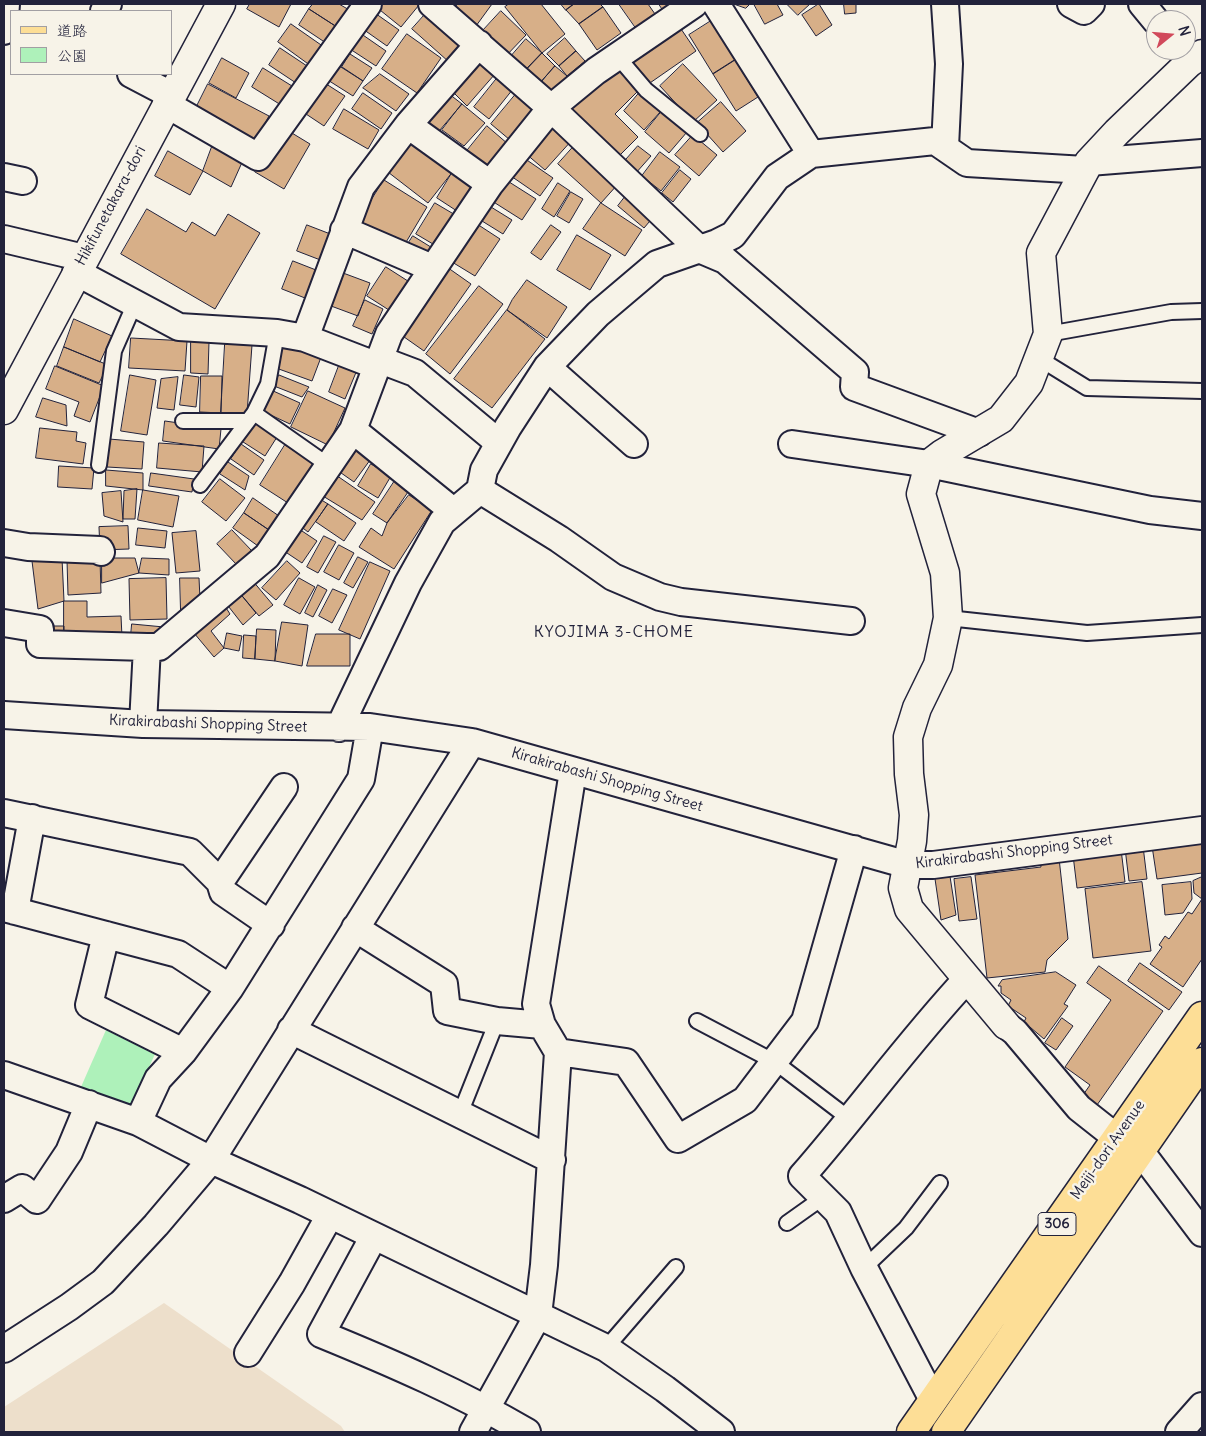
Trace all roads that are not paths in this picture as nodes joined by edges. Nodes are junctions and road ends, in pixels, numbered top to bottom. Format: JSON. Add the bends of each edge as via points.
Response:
{"nodes":[{"id":1,"x":6,"y":4,"type":"edge"},
{"id":2,"x":221,"y":4,"type":"edge"},
{"id":3,"x":368,"y":4,"type":"edge"},
{"id":4,"x":432,"y":4,"type":"edge"},
{"id":5,"x":694,"y":4,"type":"edge"},
{"id":6,"x":716,"y":4,"type":"edge"},
{"id":7,"x":945,"y":4,"type":"edge"},
{"id":8,"x":1071,"y":4,"type":"edge"},
{"id":9,"x":1091,"y":4,"type":"edge"},
{"id":10,"x":4,"y":31,"type":"edge"},
{"id":11,"x":479,"y":44,"type":"junction"},
{"id":12,"x":618,"y":56,"type":"junction"},
{"id":13,"x":1185,"y":60,"type":"edge"},
{"id":14,"x":132,"y":75,"type":"edge"},
{"id":15,"x":168,"y":100,"type":"junction"},
{"id":16,"x":551,"y":108,"type":"junction"},
{"id":17,"x":408,"y":125,"type":"junction"},
{"id":18,"x":700,"y":134,"type":"dead end"},
{"id":19,"x":945,"y":147,"type":"junction"},
{"id":20,"x":1202,"y":153,"type":"edge"},
{"id":21,"x":811,"y":154,"type":"junction"},
{"id":22,"x":1087,"y":166,"type":"junction"},
{"id":23,"x":490,"y":184,"type":"junction"},
{"id":24,"x":344,"y":230,"type":"junction"},
{"id":25,"x":4,"y":239,"type":"edge"},
{"id":26,"x":699,"y":248,"type":"junction"},
{"id":27,"x":80,"y":265,"type":"junction"},
{"id":28,"x":432,"y":268,"type":"junction"},
{"id":29,"x":135,"y":303,"type":"junction"},
{"id":30,"x":1202,"y":311,"type":"edge"},
{"id":31,"x":277,"y":333,"type":"junction"},
{"id":32,"x":1048,"y":334,"type":"junction"},
{"id":33,"x":305,"y":338,"type":"junction"},
{"id":34,"x":1040,"y":359,"type":"junction"},
{"id":35,"x":376,"y":362,"type":"junction"},
{"id":36,"x":547,"y":367,"type":"junction"},
{"id":37,"x":1202,"y":390,"type":"edge"},
{"id":38,"x":4,"y":410,"type":"edge"},
{"id":39,"x":250,"y":417,"type":"junction"},
{"id":40,"x":183,"y":421,"type":"dead end"},
{"id":41,"x":353,"y":430,"type":"junction"},
{"id":42,"x":979,"y":433,"type":"junction"},
{"id":43,"x":499,"y":443,"type":"junction"},
{"id":44,"x":634,"y":444,"type":"dead end"},
{"id":45,"x":792,"y":444,"type":"dead end"},
{"id":46,"x":929,"y":464,"type":"junction"},
{"id":47,"x":98,"y":465,"type":"dead end"},
{"id":48,"x":328,"y":465,"type":"junction"},
{"id":49,"x":200,"y":485,"type":"dead end"},
{"id":50,"x":480,"y":490,"type":"junction"},
{"id":51,"x":453,"y":511,"type":"junction"},
{"id":52,"x":1202,"y":516,"type":"edge"},
{"id":53,"x":4,"y":543,"type":"edge"},
{"id":54,"x":101,"y":552,"type":"dead end"},
{"id":55,"x":948,"y":618,"type":"junction"},
{"id":56,"x":851,"y":621,"type":"dead end"},
{"id":57,"x":4,"y":623,"type":"edge"},
{"id":58,"x":1202,"y":625,"type":"edge"},
{"id":59,"x":147,"y":647,"type":"junction"},
{"id":60,"x":4,"y":715,"type":"edge"},
{"id":61,"x":143,"y":724,"type":"junction"},
{"id":62,"x":370,"y":727,"type":"junction"},
{"id":63,"x":339,"y":728,"type":"junction"},
{"id":64,"x":472,"y":742,"type":"junction"},
{"id":65,"x":573,"y":771,"type":"junction"},
{"id":66,"x":284,"y":788,"type":"dead end"},
{"id":67,"x":4,"y":813,"type":"edge"},
{"id":68,"x":32,"y":818,"type":"junction"},
{"id":69,"x":1202,"y":830,"type":"edge"},
{"id":70,"x":854,"y":849,"type":"junction"},
{"id":71,"x":908,"y":865,"type":"junction"},
{"id":72,"x":220,"y":882,"type":"junction"},
{"id":73,"x":9,"y":909,"type":"edge"},
{"id":74,"x":271,"y":925,"type":"junction"},
{"id":75,"x":355,"y":928,"type":"junction"},
{"id":76,"x":106,"y":935,"type":"junction"},
{"id":77,"x":967,"y":979,"type":"junction"},
{"id":78,"x":230,"y":988,"type":"junction"},
{"id":79,"x":1202,"y":1016,"type":"edge"},
{"id":80,"x":497,"y":1021,"type":"junction"},
{"id":81,"x":697,"y":1021,"type":"dead end"},
{"id":82,"x":542,"y":1025,"type":"junction"},
{"id":83,"x":1006,"y":1025,"type":"joint"},
{"id":84,"x":291,"y":1030,"type":"junction"},
{"id":85,"x":183,"y":1052,"type":"junction"},
{"id":86,"x":558,"y":1052,"type":"junction"},
{"id":87,"x":775,"y":1062,"type":"junction"},
{"id":88,"x":1202,"y":1062,"type":"edge"},
{"id":89,"x":4,"y":1075,"type":"edge"},
{"id":90,"x":88,"y":1104,"type":"junction"},
{"id":91,"x":460,"y":1114,"type":"junction"},
{"id":92,"x":851,"y":1120,"type":"junction"},
{"id":93,"x":138,"y":1122,"type":"junction"},
{"id":94,"x":1117,"y":1138,"type":"junction"},
{"id":95,"x":1140,"y":1152,"type":"junction"},
{"id":96,"x":211,"y":1160,"type":"junction"},
{"id":97,"x":552,"y":1160,"type":"junction"},
{"id":98,"x":940,"y":1183,"type":"dead end"},
{"id":99,"x":825,"y":1196,"type":"junction"},
{"id":100,"x":4,"y":1199,"type":"edge"},
{"id":101,"x":330,"y":1215,"type":"junction"},
{"id":102,"x":787,"y":1223,"type":"dead end"},
{"id":103,"x":1202,"y":1233,"type":"edge"},
{"id":104,"x":374,"y":1236,"type":"junction"},
{"id":105,"x":676,"y":1267,"type":"dead end"},
{"id":106,"x":864,"y":1268,"type":"junction"},
{"id":107,"x":538,"y":1315,"type":"junction"},
{"id":108,"x":606,"y":1348,"type":"junction"},
{"id":109,"x":4,"y":1349,"type":"edge"},
{"id":110,"x":248,"y":1353,"type":"dead end"},
{"id":111,"x":933,"y":1400,"type":"junction"},
{"id":112,"x":1202,"y":1406,"type":"edge"},
{"id":113,"x":487,"y":1408,"type":"junction"},
{"id":114,"x":472,"y":1432,"type":"edge"},
{"id":115,"x":527,"y":1432,"type":"edge"},
{"id":116,"x":721,"y":1432,"type":"edge"},
{"id":117,"x":911,"y":1432,"type":"edge"},
{"id":118,"x":946,"y":1432,"type":"edge"},
{"id":119,"x":1178,"y":1432,"type":"edge"}],
"edges":[{"from":1,"to":10,"type":"street"},
{"from":2,"to":15,"type":"street","name":"Hikifunetakara-dori"},
{"from":3,"to":15,"type":"street","via":[[258,157]]},
{"from":4,"to":11,"type":"street"},
{"from":5,"to":12,"type":"street"},
{"from":6,"to":21,"type":"street"},
{"from":7,"to":19,"type":"street","via":[[949,64]]},
{"from":8,"to":9,"type":"street","via":[[1084,11]]},
{"from":11,"to":16,"type":"street"},
{"from":11,"to":17,"type":"street"},
{"from":12,"to":16,"type":"street"},
{"from":12,"to":18,"type":"lane","via":[[646,90]]},
{"from":13,"to":22,"type":"street"},
{"from":14,"to":15,"type":"street"},
{"from":15,"to":27,"type":"street","name":"Hikifunetakara-dori"},
{"from":16,"to":23,"type":"street"},
{"from":16,"to":26,"type":"street"},
{"from":17,"to":23,"type":"street"},
{"from":17,"to":24,"type":"street","via":[[361,187]]},
{"from":19,"to":21,"type":"street","via":[[935,140]]},
{"from":19,"to":22,"type":"street","via":[[967,163]]},
{"from":20,"to":22,"type":"street"},
{"from":21,"to":26,"type":"street","via":[[777,178],[733,235]]},
{"from":22,"to":32,"type":"street","via":[[1041,253]]},
{"from":23,"to":28,"type":"street"},
{"from":24,"to":28,"type":"street"},
{"from":24,"to":33,"type":"street"},
{"from":25,"to":27,"type":"street"},
{"from":26,"to":36,"type":"street","via":[[657,264],[598,314]]},
{"from":26,"to":42,"type":"street","via":[[725,260],[856,372],[854,387]]},
{"from":27,"to":29,"type":"street"},
{"from":27,"to":38,"type":"street","name":"Hikifunetakara-dori"},
{"from":28,"to":35,"type":"street","via":[[389,334]]},
{"from":29,"to":31,"type":"street","via":[[179,327]]},
{"from":29,"to":47,"type":"lane","via":[[114,351]]},
{"from":30,"to":32,"type":"lane","via":[[1171,312]]},
{"from":31,"to":33,"type":"street"},
{"from":31,"to":39,"type":"lane","via":[[268,384]]},
{"from":32,"to":34,"type":"street"},
{"from":33,"to":35,"type":"street"},
{"from":34,"to":37,"type":"lane","via":[[1087,388]]},
{"from":34,"to":42,"type":"street","via":[[1029,383],[1001,420]]},
{"from":35,"to":41,"type":"street"},
{"from":35,"to":43,"type":"street","via":[[415,373]]},
{"from":36,"to":43,"type":"street"},
{"from":36,"to":44,"type":"street"},
{"from":39,"to":40,"type":"lane"},
{"from":39,"to":48,"type":"lane"},
{"from":39,"to":49,"type":"lane"},
{"from":41,"to":48,"type":"street"},
{"from":41,"to":51,"type":"street"},
{"from":42,"to":46,"type":"street"},
{"from":43,"to":50,"type":"street","via":[[484,470]]},
{"from":45,"to":46,"type":"street"},
{"from":46,"to":52,"type":"street","via":[[1150,510]]},
{"from":46,"to":55,"type":"street","via":[[921,494],[945,573]]},
{"from":48,"to":59,"type":"street","via":[[267,556],[159,647]]},
{"from":50,"to":51,"type":"street"},
{"from":50,"to":56,"type":"street","via":[[559,539],[613,578],[660,597]]},
{"from":51,"to":63,"type":"street","via":[[442,522],[408,583]]},
{"from":53,"to":54,"type":"street"},
{"from":55,"to":58,"type":"lane","via":[[1087,633]]},
{"from":55,"to":71,"type":"street","via":[[938,665],[917,708],[908,737],[914,815]]},
{"from":57,"to":59,"type":"street","via":[[40,629],[40,644]]},
{"from":59,"to":61,"type":"street"},
{"from":60,"to":61,"type":"street","name":"Kirakirabashi Shopping Street"},
{"from":61,"to":63,"type":"street","name":"Kirakirabashi Shopping Street"},
{"from":62,"to":63,"type":"street","name":"Kirakirabashi Shopping Street"},
{"from":62,"to":64,"type":"street","name":"Kirakirabashi Shopping Street"},
{"from":62,"to":74,"type":"street","via":[[361,780]]},
{"from":64,"to":65,"type":"street","name":"Kirakirabashi Shopping Street"},
{"from":64,"to":75,"type":"street"},
{"from":65,"to":70,"type":"street","name":"Kirakirabashi Shopping Street"},
{"from":65,"to":82,"type":"street","via":[[536,1004]]},
{"from":66,"to":72,"type":"street"},
{"from":67,"to":68,"type":"street"},
{"from":68,"to":72,"type":"street","via":[[190,852]]},
{"from":68,"to":73,"type":"street"},
{"from":69,"to":71,"type":"street","name":"Kirakirabashi Shopping Street","via":[[933,865]]},
{"from":70,"to":71,"type":"street","name":"Kirakirabashi Shopping Street"},
{"from":70,"to":87,"type":"street","via":[[805,1021]]},
{"from":71,"to":77,"type":"street","via":[[903,888],[909,909]]},
{"from":72,"to":74,"type":"street","via":[[223,892]]},
{"from":73,"to":76,"type":"street"},
{"from":74,"to":78,"type":"street"},
{"from":75,"to":80,"type":"street","via":[[444,984],[447,1011]]},
{"from":75,"to":84,"type":"street"},
{"from":76,"to":78,"type":"street","via":[[178,954]]},
{"from":76,"to":85,"type":"street","via":[[89,1005]]},
{"from":77,"to":83,"type":"street"},
{"from":77,"to":92,"type":"street","via":[[927,1022]]},
{"from":78,"to":85,"type":"street"},
{"from":79,"to":94,"type":"main road","name":"Meiji-dori Avenue","number":"306"},
{"from":80,"to":82,"type":"street"},
{"from":80,"to":91,"type":"lane"},
{"from":81,"to":87,"type":"lane"},
{"from":82,"to":86,"type":"street"},
{"from":83,"to":94,"type":"street","via":[[1079,1108]]},
{"from":84,"to":91,"type":"street"},
{"from":84,"to":96,"type":"street"},
{"from":85,"to":93,"type":"street","via":[[158,1079]]},
{"from":86,"to":87,"type":"street","via":[[626,1062],[678,1139],[745,1100]]},
{"from":86,"to":97,"type":"street"},
{"from":87,"to":92,"type":"lane"},
{"from":88,"to":95,"type":"main road","name":"Meiji-dori Avenue","number":"306"},
{"from":89,"to":90,"type":"street"},
{"from":90,"to":93,"type":"street"},
{"from":90,"to":100,"type":"street","via":[[69,1152],[37,1200],[22,1188]]},
{"from":91,"to":97,"type":"street"},
{"from":92,"to":99,"type":"street","via":[[802,1176]]},
{"from":93,"to":96,"type":"street"},
{"from":94,"to":95,"type":"street"},
{"from":94,"to":111,"type":"main road","name":"Meiji-dori Avenue","number":"306"},
{"from":95,"to":103,"type":"street"},
{"from":95,"to":118,"type":"main road","name":"Meiji-dori Avenue","number":"306"},
{"from":96,"to":101,"type":"street"},
{"from":96,"to":109,"type":"street","via":[[103,1282]]},
{"from":97,"to":107,"type":"street"},
{"from":98,"to":106,"type":"lane","via":[[906,1228]]},
{"from":99,"to":102,"type":"lane"},
{"from":99,"to":106,"type":"street","via":[[838,1212]]},
{"from":101,"to":104,"type":"street"},
{"from":101,"to":110,"type":"street"},
{"from":104,"to":107,"type":"street"},
{"from":104,"to":113,"type":"street","via":[[321,1334],[424,1376]]},
{"from":105,"to":108,"type":"lane"},
{"from":106,"to":111,"type":"street"},
{"from":107,"to":108,"type":"street"},
{"from":107,"to":113,"type":"street"},
{"from":108,"to":116,"type":"street"},
{"from":111,"to":117,"type":"main road","name":"Meiji-dori Avenue","number":"306"},
{"from":112,"to":119,"type":"street"},
{"from":113,"to":114,"type":"street"},
{"from":113,"to":115,"type":"street"}]}
